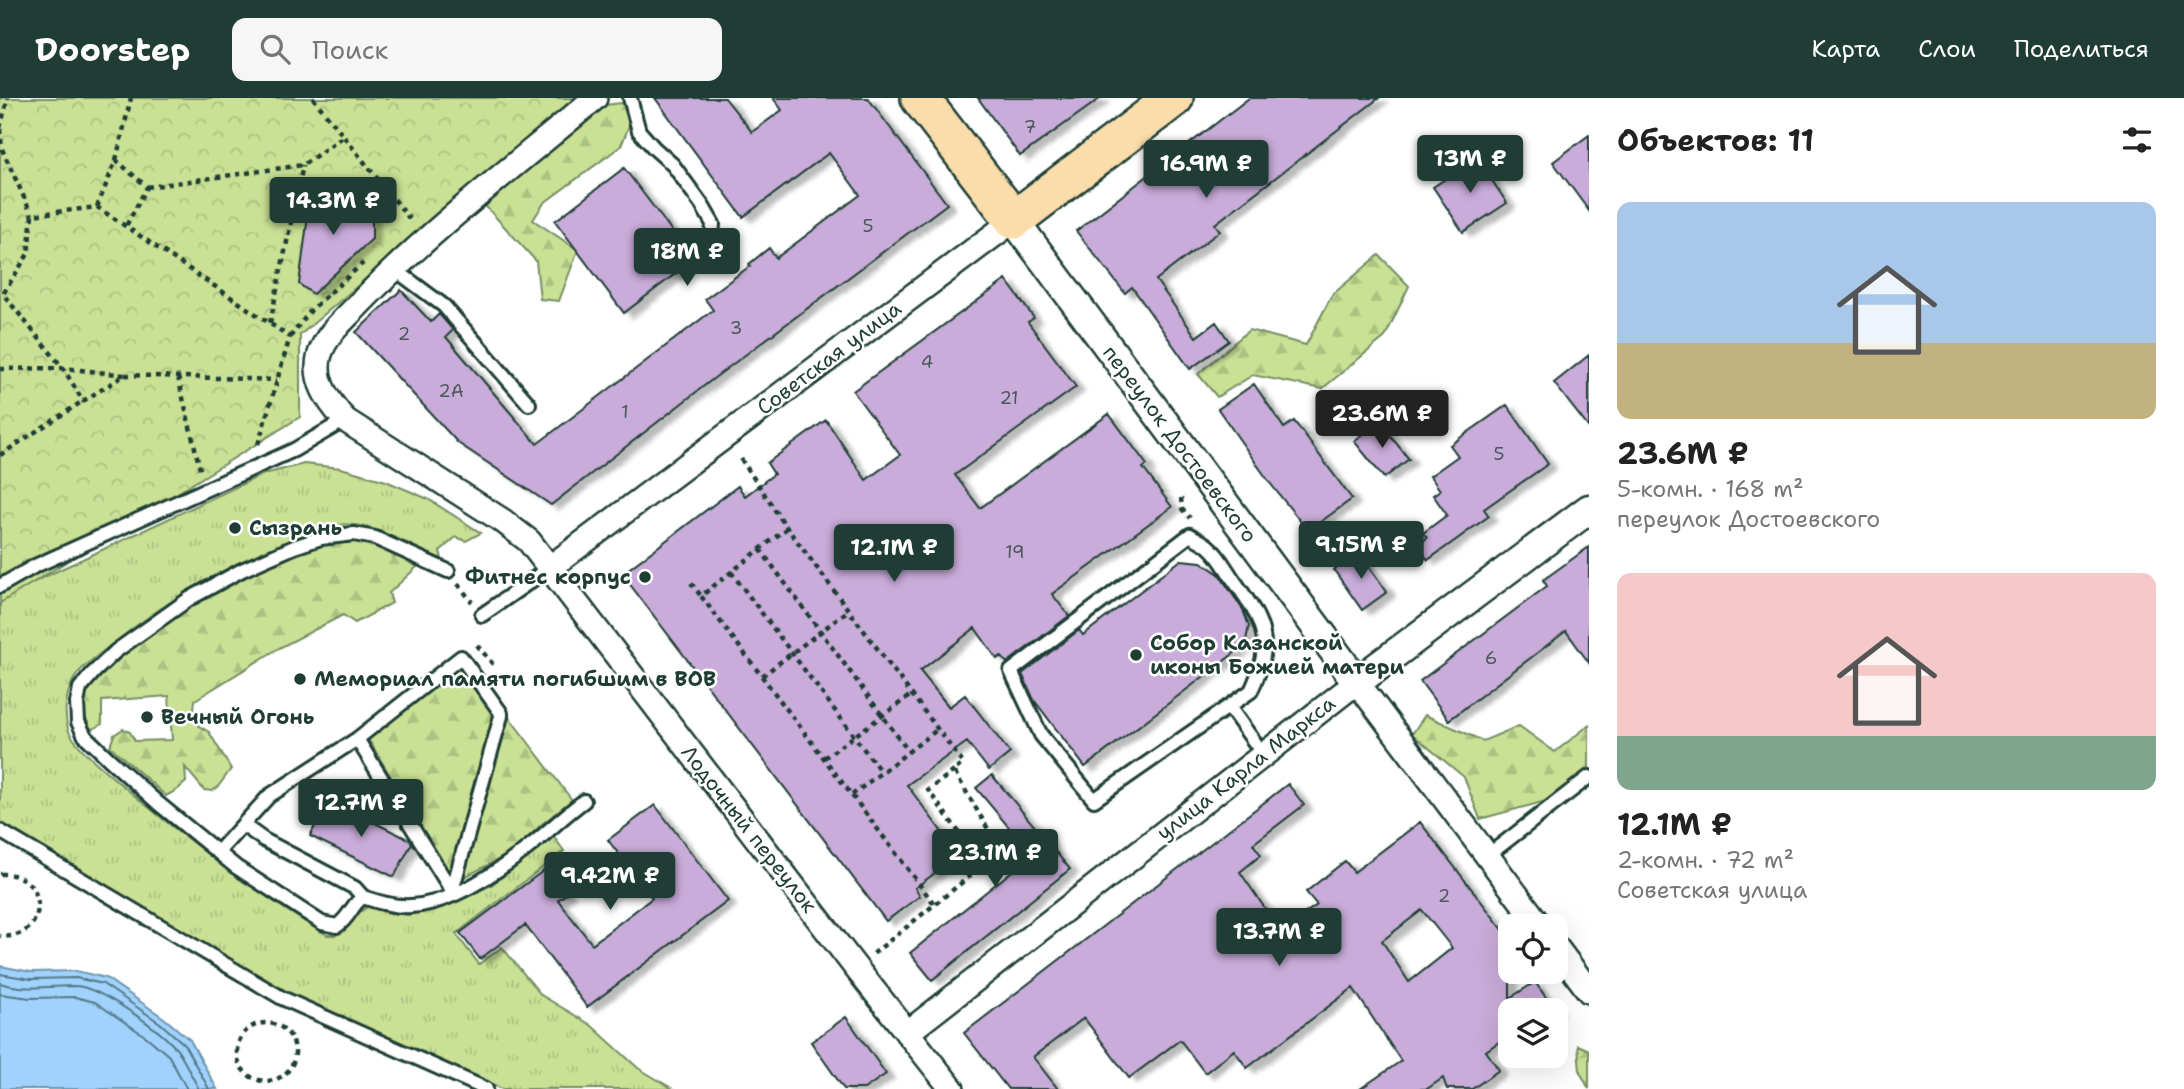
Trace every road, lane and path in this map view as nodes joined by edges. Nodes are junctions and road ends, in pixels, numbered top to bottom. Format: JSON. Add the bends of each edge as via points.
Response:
{"nodes":[{"id":1,"x":8,"y":98,"type":"edge"},
{"id":2,"x":131,"y":98,"type":"edge"},
{"id":3,"x":313,"y":98,"type":"edge"},
{"id":4,"x":595,"y":98,"type":"edge"},
{"id":5,"x":630,"y":98,"type":"edge"},
{"id":6,"x":920,"y":98,"type":"edge"},
{"id":7,"x":1174,"y":98,"type":"edge"},
{"id":8,"x":0,"y":128,"type":"edge"},
{"id":9,"x":344,"y":136,"type":"junction"},
{"id":10,"x":116,"y":160,"type":"junction"},
{"id":11,"x":303,"y":164,"type":"junction"},
{"id":12,"x":147,"y":187,"type":"junction"},
{"id":13,"x":97,"y":207,"type":"junction"},
{"id":14,"x":32,"y":215,"type":"junction"},
{"id":15,"x":1014,"y":219,"type":"junction"},
{"id":16,"x":411,"y":220,"type":"junction"},
{"id":17,"x":126,"y":226,"type":"junction"},
{"id":18,"x":401,"y":229,"type":"dead end"},
{"id":19,"x":427,"y":240,"type":"junction"},
{"id":20,"x":712,"y":249,"type":"dead end"},
{"id":21,"x":371,"y":256,"type":"dead end"},
{"id":22,"x":394,"y":268,"type":"junction"},
{"id":23,"x":2,"y":295,"type":"edge"},
{"id":24,"x":270,"y":323,"type":"junction"},
{"id":25,"x":290,"y":337,"type":"junction"},
{"id":26,"x":62,"y":368,"type":"junction"},
{"id":27,"x":0,"y":369,"type":"edge"},
{"id":28,"x":125,"y":375,"type":"junction"},
{"id":29,"x":178,"y":377,"type":"junction"},
{"id":30,"x":277,"y":380,"type":"junction"},
{"id":31,"x":83,"y":401,"type":"junction"},
{"id":32,"x":529,"y":404,"type":"dead end"},
{"id":33,"x":345,"y":420,"type":"junction"},
{"id":34,"x":0,"y":455,"type":"edge"},
{"id":35,"x":741,"y":459,"type":"dead end"},
{"id":36,"x":251,"y":469,"type":"junction"},
{"id":37,"x":205,"y":490,"type":"junction"},
{"id":38,"x":1589,"y":509,"type":"edge"},
{"id":39,"x":787,"y":528,"type":"junction"},
{"id":40,"x":760,"y":549,"type":"junction"},
{"id":41,"x":548,"y":569,"type":"junction"},
{"id":42,"x":448,"y":571,"type":"joint"},
{"id":43,"x":731,"y":572,"type":"junction"},
{"id":44,"x":691,"y":583,"type":"dead end"},
{"id":45,"x":0,"y":586,"type":"edge"},
{"id":46,"x":701,"y":596,"type":"junction"},
{"id":47,"x":849,"y":610,"type":"junction"},
{"id":48,"x":482,"y":615,"type":"joint"},
{"id":49,"x":821,"y":631,"type":"junction"},
{"id":50,"x":792,"y":653,"type":"junction"},
{"id":51,"x":762,"y":676,"type":"junction"},
{"id":52,"x":1357,"y":682,"type":"junction"},
{"id":53,"x":912,"y":695,"type":"junction"},
{"id":54,"x":1230,"y":708,"type":"junction"},
{"id":55,"x":883,"y":716,"type":"junction"},
{"id":56,"x":938,"y":729,"type":"junction"},
{"id":57,"x":855,"y":736,"type":"junction"},
{"id":58,"x":357,"y":738,"type":"junction"},
{"id":59,"x":909,"y":752,"type":"junction"},
{"id":60,"x":1263,"y":754,"type":"junction"},
{"id":61,"x":824,"y":758,"type":"junction"},
{"id":62,"x":954,"y":771,"type":"junction"},
{"id":63,"x":881,"y":772,"type":"junction"},
{"id":64,"x":1589,"y":777,"type":"edge"},
{"id":65,"x":852,"y":795,"type":"junction"},
{"id":66,"x":584,"y":801,"type":"dead end"},
{"id":67,"x":243,"y":825,"type":"junction"},
{"id":68,"x":0,"y":831,"type":"edge"},
{"id":69,"x":218,"y":852,"type":"junction"},
{"id":70,"x":1487,"y":856,"type":"junction"},
{"id":71,"x":983,"y":866,"type":"junction"},
{"id":72,"x":0,"y":874,"type":"edge"},
{"id":73,"x":453,"y":893,"type":"junction"},
{"id":74,"x":363,"y":897,"type":"junction"},
{"id":75,"x":935,"y":905,"type":"junction"},
{"id":76,"x":1531,"y":914,"type":"edge"},
{"id":77,"x":0,"y":936,"type":"edge"},
{"id":78,"x":1568,"y":963,"type":"edge"},
{"id":79,"x":856,"y":968,"type":"junction"},
{"id":80,"x":1589,"y":991,"type":"edge"},
{"id":81,"x":261,"y":1023,"type":"joint"},
{"id":82,"x":907,"y":1033,"type":"junction"},
{"id":83,"x":486,"y":1089,"type":"edge"},
{"id":84,"x":952,"y":1089,"type":"edge"}],
"edges":[{"from":1,"to":8,"type":"path"},
{"from":2,"to":10,"type":"path"},
{"from":3,"to":9,"type":"path"},
{"from":4,"to":19,"type":"street"},
{"from":5,"to":20,"type":"lane","via":[[639,131],[673,165],[713,224]]},
{"from":6,"to":15,"type":"main road","name":"переулок Достоевского"},
{"from":7,"to":15,"type":"main road","name":"Советская улица"},
{"from":8,"to":14,"type":"path","via":[[2,149]]},
{"from":9,"to":11,"type":"path"},
{"from":9,"to":16,"type":"path"},
{"from":10,"to":12,"type":"path"},
{"from":10,"to":13,"type":"path"},
{"from":11,"to":12,"type":"path"},
{"from":11,"to":24,"type":"path"},
{"from":12,"to":17,"type":"path"},
{"from":13,"to":14,"type":"path"},
{"from":13,"to":17,"type":"path"},
{"from":14,"to":23,"type":"path","via":[[28,254]]},
{"from":15,"to":41,"type":"street","name":"Советская улица"},
{"from":15,"to":52,"type":"street","name":"переулок Достоевского"},
{"from":16,"to":18,"type":"path"},
{"from":16,"to":19,"type":"path"},
{"from":17,"to":24,"type":"path"},
{"from":19,"to":22,"type":"street"},
{"from":21,"to":25,"type":"path","via":[[311,310]]},
{"from":22,"to":32,"type":"lane","via":[[444,306]]},
{"from":22,"to":33,"type":"street","via":[[329,336],[319,356],[319,378],[327,399]]},
{"from":23,"to":26,"type":"path"},
{"from":24,"to":25,"type":"path"},
{"from":25,"to":30,"type":"path"},
{"from":26,"to":27,"type":"path"},
{"from":26,"to":28,"type":"path"},
{"from":26,"to":31,"type":"path"},
{"from":28,"to":29,"type":"path"},
{"from":28,"to":31,"type":"path"},
{"from":29,"to":30,"type":"path"},
{"from":29,"to":37,"type":"path"},
{"from":30,"to":36,"type":"path"},
{"from":31,"to":34,"type":"path"},
{"from":33,"to":36,"type":"lane"},
{"from":33,"to":41,"type":"street","name":"Лодочный переулок","via":[[503,521],[528,541]]},
{"from":35,"to":39,"type":"path"},
{"from":36,"to":37,"type":"lane"},
{"from":37,"to":45,"type":"lane"},
{"from":38,"to":52,"type":"street","name":"улица Карла Маркса"},
{"from":39,"to":40,"type":"path"},
{"from":39,"to":47,"type":"path"},
{"from":40,"to":43,"type":"path"},
{"from":40,"to":49,"type":"path"},
{"from":41,"to":48,"type":"lane","name":"Советская улица"},
{"from":41,"to":79,"type":"street","name":"Лодочный переулок"},
{"from":42,"to":48,"type":"path"},
{"from":42,"to":69,"type":"lane","via":[[375,538],[354,534],[321,538],[242,570],[189,599],[116,651],[80,688],[78,722],[85,736]]},
{"from":43,"to":46,"type":"path"},
{"from":43,"to":50,"type":"path"},
{"from":44,"to":46,"type":"path"},
{"from":46,"to":51,"type":"path"},
{"from":47,"to":49,"type":"path"},
{"from":47,"to":53,"type":"path"},
{"from":49,"to":50,"type":"path"},
{"from":49,"to":55,"type":"path"},
{"from":50,"to":51,"type":"path"},
{"from":50,"to":57,"type":"path"},
{"from":51,"to":61,"type":"path"},
{"from":52,"to":60,"type":"street","name":"улица Карла Маркса"},
{"from":52,"to":70,"type":"street","name":"переулок Достоевского"},
{"from":53,"to":55,"type":"path"},
{"from":53,"to":56,"type":"path"},
{"from":54,"to":54,"type":"lane","via":[[1094,800],[1041,735],[1011,671],[1190,535],[1210,547],[1255,610],[1262,629],[1262,668],[1251,691]]},
{"from":54,"to":60,"type":"lane"},
{"from":55,"to":57,"type":"path"},
{"from":55,"to":59,"type":"path"},
{"from":56,"to":59,"type":"path"},
{"from":56,"to":62,"type":"path","via":[[963,763]]},
{"from":57,"to":61,"type":"path"},
{"from":57,"to":63,"type":"path"},
{"from":58,"to":67,"type":"lane","via":[[269,796]]},
{"from":58,"to":73,"type":"lane"},
{"from":58,"to":73,"type":"lane","via":[[461,657],[501,713]]},
{"from":59,"to":63,"type":"path"},
{"from":60,"to":82,"type":"street","name":"улица Карла Маркса"},
{"from":61,"to":65,"type":"path"},
{"from":62,"to":71,"type":"path","via":[[1001,851]]},
{"from":62,"to":71,"type":"path","via":[[928,790]]},
{"from":63,"to":65,"type":"path"},
{"from":64,"to":70,"type":"lane"},
{"from":65,"to":75,"type":"path"},
{"from":66,"to":73,"type":"lane","via":[[507,864]]},
{"from":67,"to":69,"type":"lane"},
{"from":67,"to":74,"type":"lane","via":[[355,888]]},
{"from":68,"to":83,"type":"lane","via":[[282,998]]},
{"from":69,"to":74,"type":"lane","via":[[322,923],[337,926]]},
{"from":70,"to":76,"type":"street","name":"переулок Достоевского"},
{"from":71,"to":75,"type":"path"},
{"from":72,"to":77,"type":"path","via":[[21,877],[38,900],[35,920],[28,929]]},
{"from":73,"to":74,"type":"lane","via":[[410,906]]},
{"from":75,"to":79,"type":"path"},
{"from":78,"to":80,"type":"street"},
{"from":79,"to":82,"type":"street","name":"Лодочный переулок"},
{"from":81,"to":81,"type":"path","via":[[280,1026],[293,1040],[295,1059],[277,1079],[249,1076],[238,1060],[244,1033]]},
{"from":82,"to":84,"type":"street","name":"Лодочный переулок"}]}
